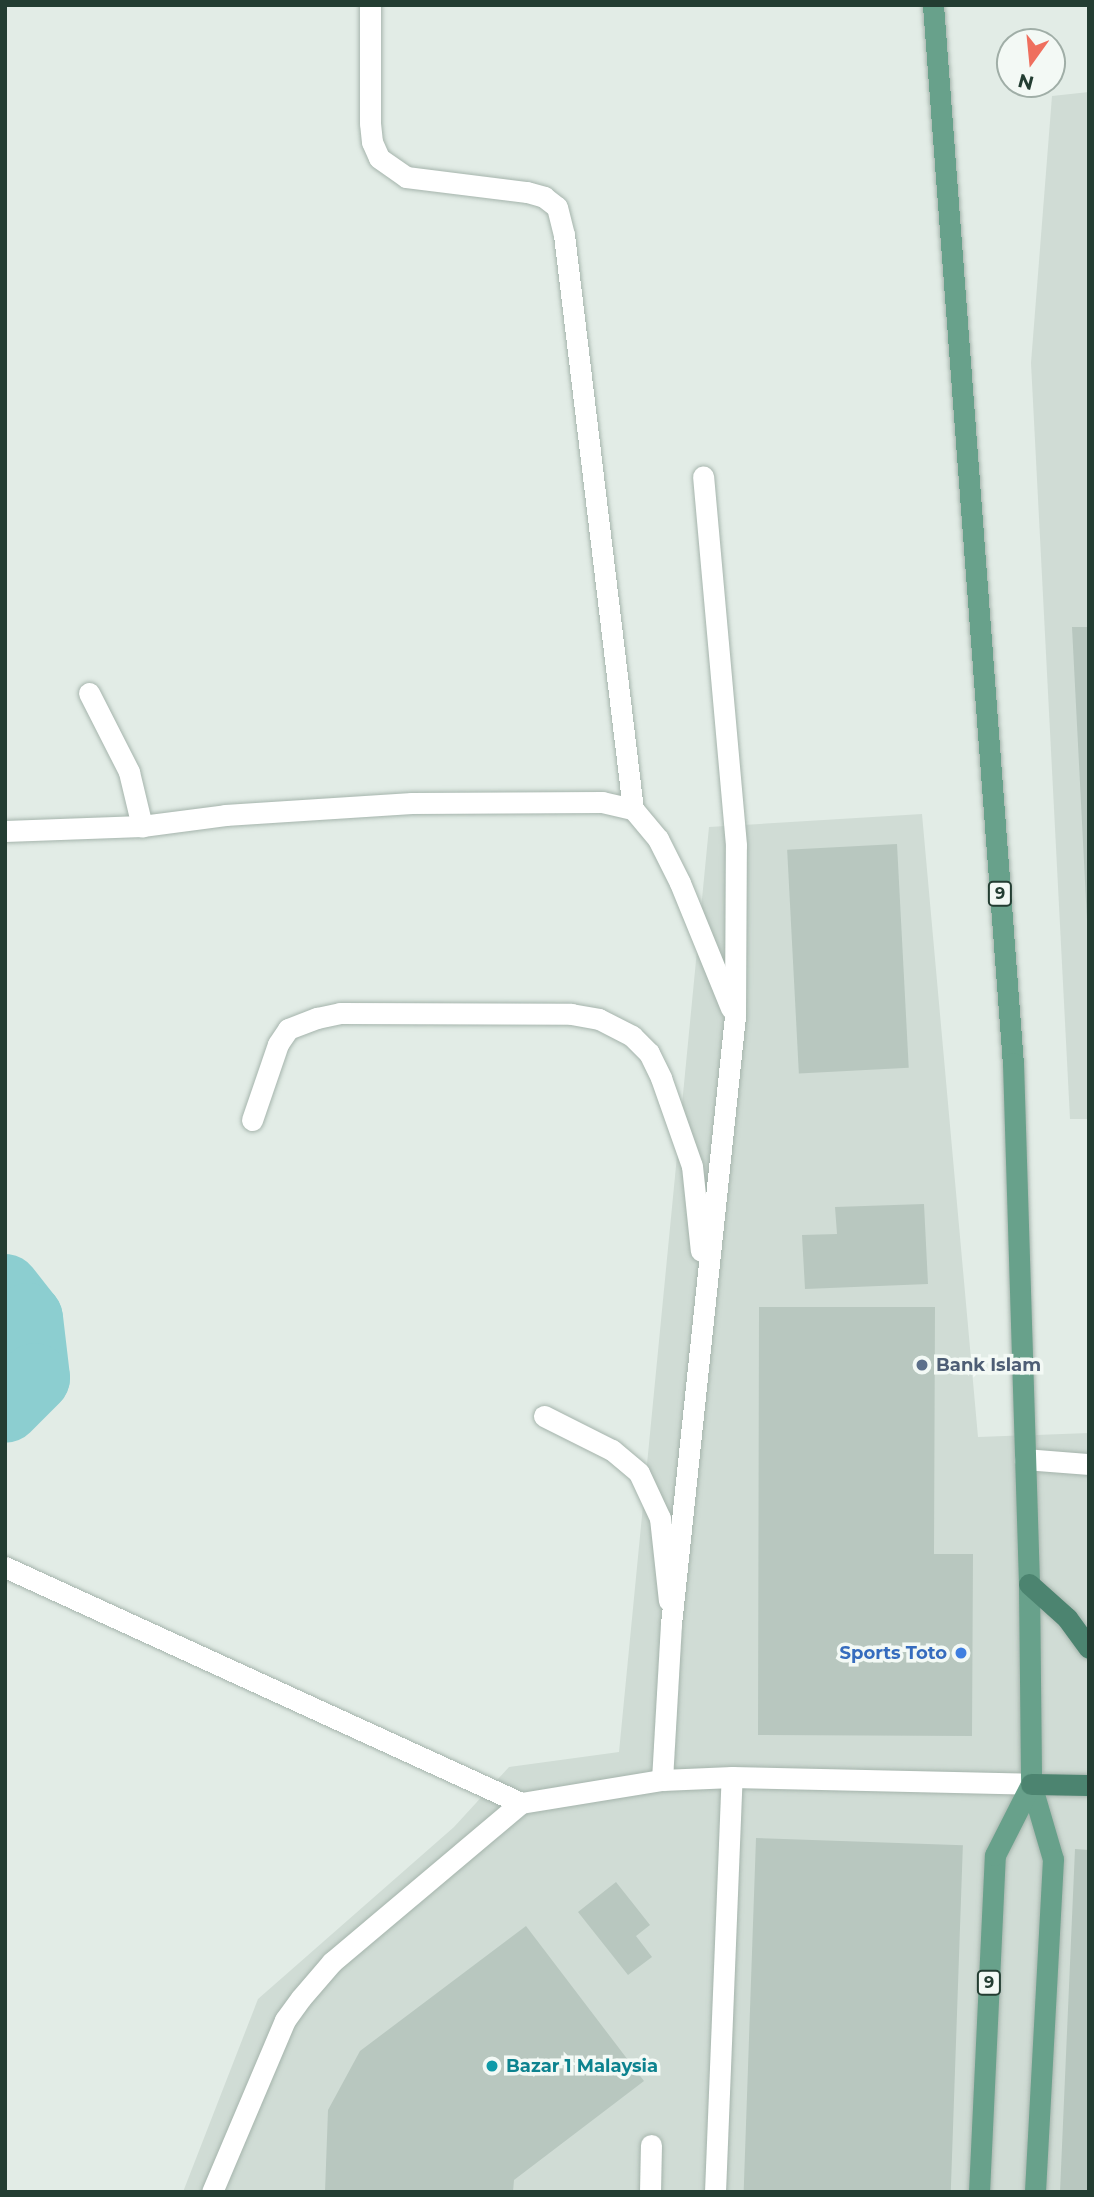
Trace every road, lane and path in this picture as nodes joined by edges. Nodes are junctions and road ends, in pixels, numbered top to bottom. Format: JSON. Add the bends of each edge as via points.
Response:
{"nodes":[{"id":1,"x":370,"y":5,"type":"edge"},
{"id":2,"x":933,"y":5,"type":"edge"},
{"id":3,"x":703,"y":476,"type":"dead end"},
{"id":4,"x":89,"y":693,"type":"dead end"},
{"id":5,"x":634,"y":809,"type":"junction"},
{"id":6,"x":142,"y":826,"type":"junction"},
{"id":7,"x":5,"y":831,"type":"edge"},
{"id":8,"x":735,"y":1016,"type":"junction"},
{"id":9,"x":252,"y":1120,"type":"dead end"},
{"id":10,"x":706,"y":1295,"type":"junction"},
{"id":11,"x":544,"y":1416,"type":"dead end"},
{"id":12,"x":1025,"y":1459,"type":"junction"},
{"id":13,"x":1089,"y":1464,"type":"edge"},
{"id":14,"x":5,"y":1567,"type":"edge"},
{"id":15,"x":1029,"y":1584,"type":"junction"},
{"id":16,"x":671,"y":1624,"type":"junction"},
{"id":17,"x":1089,"y":1648,"type":"edge"},
{"id":18,"x":732,"y":1777,"type":"junction"},
{"id":19,"x":662,"y":1780,"type":"junction"},
{"id":20,"x":1031,"y":1784,"type":"junction"},
{"id":21,"x":1089,"y":1785,"type":"edge"},
{"id":22,"x":521,"y":1803,"type":"junction"},
{"id":23,"x":651,"y":2145,"type":"dead end"},
{"id":24,"x":212,"y":2192,"type":"edge"},
{"id":25,"x":650,"y":2192,"type":"edge"},
{"id":26,"x":715,"y":2192,"type":"edge"},
{"id":27,"x":979,"y":2192,"type":"edge"},
{"id":28,"x":1035,"y":2192,"type":"edge"}],
"edges":[{"from":1,"to":5,"type":"street","via":[[372,142],[389,169],[406,177],[527,192],[557,207]]},
{"from":2,"to":12,"type":"main road","number":"9","via":[[1013,1063]]},
{"from":3,"to":8,"type":"street","via":[[736,845]]},
{"from":4,"to":6,"type":"street","via":[[130,772]]},
{"from":5,"to":6,"type":"street","via":[[602,802],[412,803],[225,815]]},
{"from":5,"to":8,"type":"street","via":[[658,839],[680,883]]},
{"from":6,"to":7,"type":"street"},
{"from":8,"to":10,"type":"street"},
{"from":9,"to":10,"type":"street","via":[[278,1044],[288,1029],[317,1018],[340,1013],[571,1014],[599,1019],[632,1036],[649,1053],[661,1078],[692,1166]]},
{"from":10,"to":16,"type":"street"},
{"from":11,"to":16,"type":"street","via":[[612,1450],[639,1473],[660,1518]]},
{"from":12,"to":13,"type":"street"},
{"from":12,"to":15,"type":"main road","number":"9"},
{"from":14,"to":22,"type":"street"},
{"from":15,"to":17,"type":"highway","via":[[1067,1618]]},
{"from":15,"to":20,"type":"main road","number":"9"},
{"from":16,"to":19,"type":"street"},
{"from":18,"to":19,"type":"street"},
{"from":18,"to":20,"type":"street"},
{"from":18,"to":26,"type":"street"},
{"from":19,"to":22,"type":"street"},
{"from":20,"to":21,"type":"highway"},
{"from":20,"to":27,"type":"main road","number":"9","via":[[995,1856]]},
{"from":20,"to":28,"type":"main road","number":"9","via":[[1053,1859]]},
{"from":22,"to":24,"type":"street","via":[[332,1962],[301,1998],[285,2020]]},
{"from":23,"to":25,"type":"street"}]}
